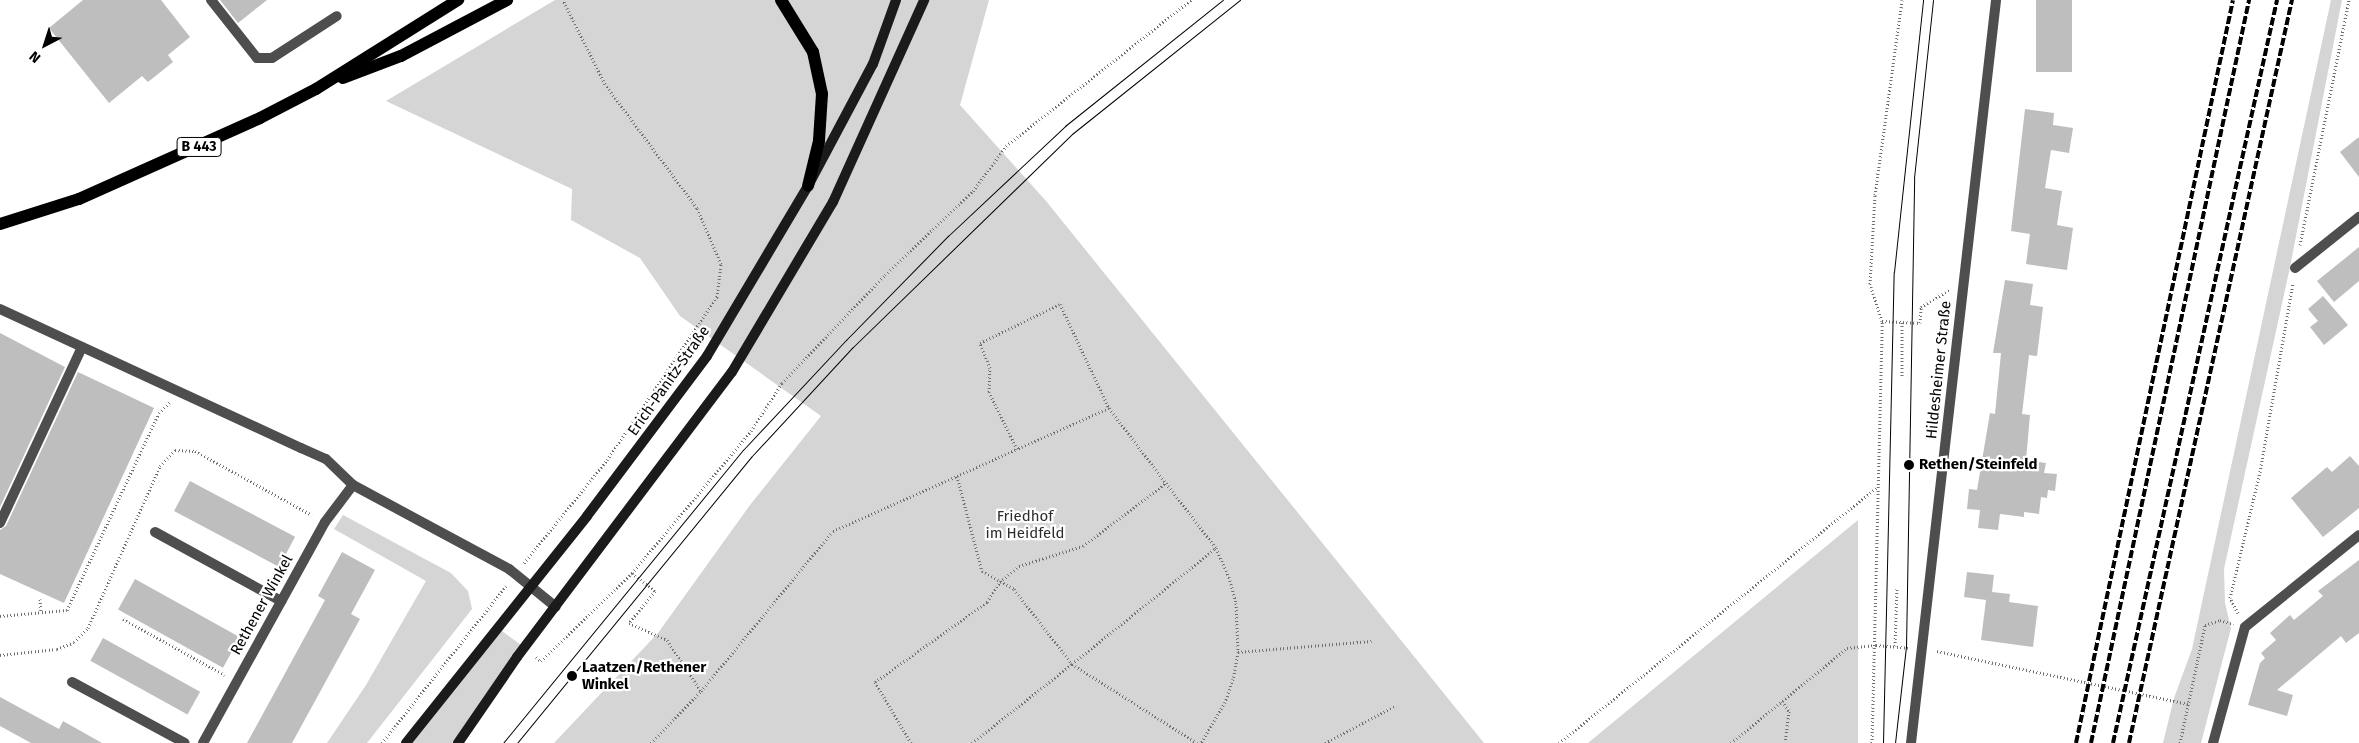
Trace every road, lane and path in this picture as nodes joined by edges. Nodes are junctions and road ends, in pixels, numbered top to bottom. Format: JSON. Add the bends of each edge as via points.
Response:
{"nodes":[{"id":1,"x":211,"y":0,"type":"edge"},
{"id":2,"x":458,"y":0,"type":"edge"},
{"id":3,"x":507,"y":0,"type":"edge"},
{"id":4,"x":563,"y":0,"type":"edge"},
{"id":5,"x":781,"y":0,"type":"edge"},
{"id":6,"x":896,"y":0,"type":"edge"},
{"id":7,"x":924,"y":0,"type":"edge"},
{"id":8,"x":1191,"y":0,"type":"edge"},
{"id":9,"x":1902,"y":0,"type":"edge"},
{"id":10,"x":1996,"y":0,"type":"edge"},
{"id":11,"x":2349,"y":0,"type":"edge"},
{"id":12,"x":337,"y":16,"type":"dead end"},
{"id":13,"x":316,"y":89,"type":"junction"},
{"id":14,"x":808,"y":186,"type":"junction"},
{"id":15,"x":2359,"y":217,"type":"edge"},
{"id":16,"x":0,"y":224,"type":"edge"},
{"id":17,"x":2295,"y":268,"type":"junction"},
{"id":18,"x":1964,"y":283,"type":"junction"},
{"id":19,"x":0,"y":310,"type":"edge"},
{"id":20,"x":1882,"y":321,"type":"junction"},
{"id":21,"x":1902,"y":322,"type":"junction"},
{"id":22,"x":82,"y":347,"type":"junction"},
{"id":23,"x":1902,"y":376,"type":"dead end"},
{"id":24,"x":175,"y":390,"type":"junction"},
{"id":25,"x":1109,"y":408,"type":"junction"},
{"id":26,"x":1017,"y":449,"type":"junction"},
{"id":27,"x":957,"y":476,"type":"junction"},
{"id":28,"x":1166,"y":482,"type":"junction"},
{"id":29,"x":353,"y":485,"type":"junction"},
{"id":30,"x":1877,"y":487,"type":"junction"},
{"id":31,"x":0,"y":523,"type":"edge"},
{"id":32,"x":155,"y":532,"type":"dead end"},
{"id":33,"x":2359,"y":535,"type":"edge"},
{"id":34,"x":1216,"y":548,"type":"junction"},
{"id":35,"x":639,"y":569,"type":"dead end"},
{"id":36,"x":632,"y":573,"type":"junction"},
{"id":37,"x":516,"y":574,"type":"junction"},
{"id":38,"x":1000,"y":582,"type":"junction"},
{"id":39,"x":530,"y":586,"type":"junction"},
{"id":40,"x":1897,"y":587,"type":"dead end"},
{"id":41,"x":40,"y":599,"type":"dead end"},
{"id":42,"x":281,"y":601,"type":"junction"},
{"id":43,"x":643,"y":606,"type":"junction"},
{"id":44,"x":556,"y":607,"type":"junction"},
{"id":45,"x":638,"y":607,"type":"dead end"},
{"id":46,"x":41,"y":612,"type":"junction"},
{"id":47,"x":0,"y":616,"type":"edge"},
{"id":48,"x":482,"y":616,"type":"junction"},
{"id":49,"x":123,"y":619,"type":"dead end"},
{"id":50,"x":2220,"y":620,"type":"dead end"},
{"id":51,"x":2245,"y":627,"type":"junction"},
{"id":52,"x":498,"y":628,"type":"junction"},
{"id":53,"x":1372,"y":641,"type":"dead end"},
{"id":54,"x":1876,"y":645,"type":"junction"},
{"id":55,"x":1895,"y":646,"type":"junction"},
{"id":56,"x":525,"y":648,"type":"junction"},
{"id":57,"x":1922,"y":649,"type":"junction"},
{"id":58,"x":1238,"y":652,"type":"junction"},
{"id":59,"x":1072,"y":664,"type":"junction"},
{"id":60,"x":72,"y":682,"type":"dead end"},
{"id":61,"x":237,"y":682,"type":"junction"},
{"id":62,"x":701,"y":691,"type":"junction"},
{"id":63,"x":1782,"y":702,"type":"junction"},
{"id":64,"x":2188,"y":704,"type":"junction"},
{"id":65,"x":1395,"y":706,"type":"dead end"},
{"id":66,"x":184,"y":743,"type":"edge"},
{"id":67,"x":203,"y":743,"type":"edge"},
{"id":68,"x":382,"y":743,"type":"edge"},
{"id":69,"x":406,"y":743,"type":"edge"},
{"id":70,"x":458,"y":743,"type":"edge"},
{"id":71,"x":651,"y":743,"type":"edge"},
{"id":72,"x":911,"y":743,"type":"edge"},
{"id":73,"x":972,"y":743,"type":"edge"},
{"id":74,"x":1197,"y":743,"type":"edge"},
{"id":75,"x":1201,"y":743,"type":"edge"},
{"id":76,"x":1325,"y":743,"type":"edge"},
{"id":77,"x":1559,"y":743,"type":"edge"},
{"id":78,"x":1731,"y":743,"type":"edge"},
{"id":79,"x":1785,"y":743,"type":"edge"},
{"id":80,"x":1872,"y":743,"type":"edge"},
{"id":81,"x":1911,"y":743,"type":"edge"},
{"id":82,"x":2180,"y":743,"type":"edge"},
{"id":83,"x":2213,"y":743,"type":"edge"}],
"edges":[{"from":1,"to":12,"type":"street","via":[[257,58],[272,58]]},
{"from":2,"to":13,"type":"main road","number":"B 443"},
{"from":3,"to":13,"type":"main road","via":[[401,56]]},
{"from":4,"to":37,"type":"path","via":[[605,84],[697,208],[721,264],[717,297],[606,460]]},
{"from":5,"to":14,"type":"main road","via":[[814,52],[822,94],[819,141]]},
{"from":6,"to":14,"type":"main road","name":"Erich-Panitz-Straße","via":[[872,64]]},
{"from":7,"to":44,"type":"main road","via":[[833,202],[782,291],[687,436]]},
{"from":8,"to":36,"type":"path","via":[[1006,146],[973,191],[885,275],[782,383],[751,431]]},
{"from":9,"to":20,"type":"path","via":[[1875,195],[1870,284]]},
{"from":10,"to":18,"type":"street","name":"Hildesheimer Straße"},
{"from":11,"to":17,"type":"path"},
{"from":13,"to":16,"type":"main road","number":"B 443","via":[[158,166],[79,199]]},
{"from":14,"to":39,"type":"main road","name":"Erich-Panitz-Straße","via":[[707,356],[593,509]]},
{"from":15,"to":17,"type":"street"},
{"from":17,"to":51,"type":"path","via":[[2260,472],[2230,598]]},
{"from":18,"to":21,"type":"path","via":[[1928,300],[1921,307],[1920,323]]},
{"from":18,"to":57,"type":"street","name":"Hildesheimer Straße"},
{"from":19,"to":22,"type":"street"},
{"from":20,"to":21,"type":"path"},
{"from":20,"to":30,"type":"path"},
{"from":21,"to":23,"type":"path"},
{"from":22,"to":24,"type":"street"},
{"from":22,"to":31,"type":"street"},
{"from":24,"to":29,"type":"street","via":[[326,459]]},
{"from":24,"to":46,"type":"path","via":[[168,407],[160,413],[67,610]]},
{"from":25,"to":26,"type":"path"},
{"from":25,"to":26,"type":"path","via":[[1060,304],[980,343],[990,368],[989,392]]},
{"from":25,"to":28,"type":"path"},
{"from":26,"to":27,"type":"path"},
{"from":27,"to":38,"type":"path","via":[[982,571]]},
{"from":27,"to":62,"type":"path","via":[[834,531]]},
{"from":28,"to":34,"type":"path"},
{"from":28,"to":38,"type":"path","via":[[1083,546],[1019,566]]},
{"from":29,"to":37,"type":"street"},
{"from":29,"to":42,"type":"street","name":"Rethener Winkel","via":[[325,522]]},
{"from":30,"to":54,"type":"path"},
{"from":30,"to":77,"type":"path"},
{"from":32,"to":42,"type":"street"},
{"from":33,"to":51,"type":"street"},
{"from":34,"to":58,"type":"path","via":[[1236,603]]},
{"from":34,"to":59,"type":"path"},
{"from":35,"to":36,"type":"path"},
{"from":36,"to":43,"type":"path","via":[[655,591]]},
{"from":36,"to":56,"type":"path","via":[[542,661]]},
{"from":37,"to":39,"type":"street"},
{"from":37,"to":48,"type":"path"},
{"from":38,"to":59,"type":"path","via":[[1014,589]]},
{"from":38,"to":72,"type":"path","via":[[987,602],[875,682]]},
{"from":39,"to":44,"type":"street"},
{"from":39,"to":52,"type":"main road","name":"Erich-Panitz-Straße"},
{"from":40,"to":55,"type":"path"},
{"from":41,"to":46,"type":"path"},
{"from":42,"to":61,"type":"street","name":"Rethener Winkel"},
{"from":43,"to":45,"type":"path"},
{"from":43,"to":62,"type":"path","via":[[629,623],[667,640]]},
{"from":44,"to":56,"type":"main road"},
{"from":46,"to":47,"type":"path"},
{"from":48,"to":52,"type":"path"},
{"from":48,"to":68,"type":"path"},
{"from":49,"to":61,"type":"path"},
{"from":50,"to":64,"type":"path","via":[[2205,625]]},
{"from":51,"to":83,"type":"street"},
{"from":52,"to":69,"type":"main road","name":"Erich-Panitz-Straße"},
{"from":53,"to":58,"type":"path"},
{"from":54,"to":55,"type":"path"},
{"from":54,"to":63,"type":"path","via":[[1847,648]]},
{"from":54,"to":80,"type":"path"},
{"from":55,"to":57,"type":"path"},
{"from":56,"to":70,"type":"main road"},
{"from":57,"to":64,"type":"path"},
{"from":57,"to":81,"type":"street","name":"Hildesheimer Straße"},
{"from":58,"to":75,"type":"path","via":[[1225,702]]},
{"from":59,"to":73,"type":"path"},
{"from":59,"to":74,"type":"path"},
{"from":60,"to":66,"type":"street"},
{"from":61,"to":67,"type":"street","name":"Rethener Winkel"},
{"from":62,"to":71,"type":"path"},
{"from":63,"to":78,"type":"path"},
{"from":63,"to":79,"type":"path","via":[[1789,711]]},
{"from":64,"to":82,"type":"path"},
{"from":65,"to":76,"type":"path"}]}
